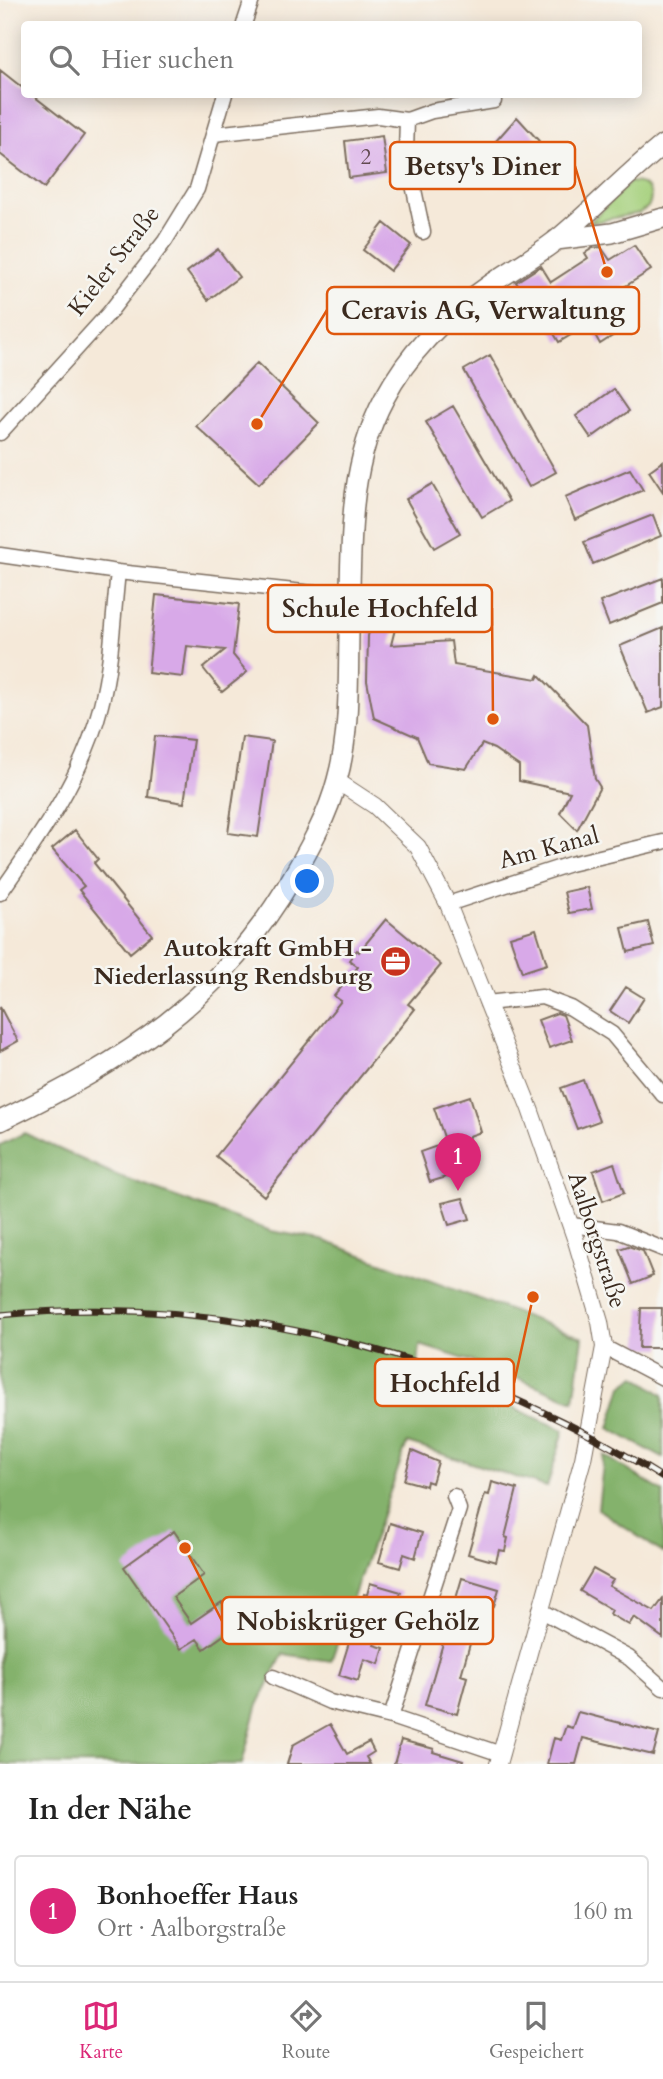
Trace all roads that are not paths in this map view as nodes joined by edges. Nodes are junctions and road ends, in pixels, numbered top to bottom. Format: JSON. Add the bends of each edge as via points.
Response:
{"nodes":[{"id":1,"x":252,"y":0,"type":"edge"},
{"id":2,"x":245,"y":21,"type":"edge"},
{"id":3,"x":224,"y":98,"type":"edge"},
{"id":4,"x":494,"y":101,"type":"dead end"},
{"id":5,"x":407,"y":120,"type":"junction"},
{"id":6,"x":214,"y":134,"type":"junction"},
{"id":7,"x":663,"y":145,"type":"edge"},
{"id":8,"x":663,"y":218,"type":"edge"},
{"id":9,"x":423,"y":232,"type":"dead end"},
{"id":10,"x":556,"y":240,"type":"junction"},
{"id":11,"x":0,"y":433,"type":"edge"},
{"id":12,"x":0,"y":555,"type":"edge"},
{"id":13,"x":118,"y":572,"type":"junction"},
{"id":14,"x":351,"y":597,"type":"junction"},
{"id":15,"x":337,"y":781,"type":"junction"},
{"id":16,"x":663,"y":842,"type":"edge"},
{"id":17,"x":0,"y":893,"type":"edge"},
{"id":18,"x":449,"y":904,"type":"junction"},
{"id":19,"x":487,"y":1003,"type":"junction"},
{"id":20,"x":663,"y":1096,"type":"edge"},
{"id":21,"x":0,"y":1121,"type":"edge"},
{"id":22,"x":571,"y":1225,"type":"junction"},
{"id":23,"x":663,"y":1249,"type":"edge"},
{"id":24,"x":604,"y":1347,"type":"junction"},
{"id":25,"x":663,"y":1378,"type":"edge"},
{"id":26,"x":454,"y":1496,"type":"dead end"},
{"id":27,"x":540,"y":1610,"type":"junction"},
{"id":28,"x":273,"y":1677,"type":"dead end"},
{"id":29,"x":663,"y":1688,"type":"edge"},
{"id":30,"x":391,"y":1717,"type":"junction"},
{"id":31,"x":499,"y":1759,"type":"edge"}],
"edges":[{"from":1,"to":2,"type":"street"},
{"from":3,"to":6,"type":"street","name":"Kieler Straße"},
{"from":4,"to":5,"type":"street"},
{"from":5,"to":6,"type":"street","via":[[378,116]]},
{"from":5,"to":9,"type":"street","via":[[407,152]]},
{"from":6,"to":11,"type":"street","name":"Kieler Straße","via":[[197,189],[165,241],[109,313]]},
{"from":7,"to":10,"type":"main road"},
{"from":8,"to":10,"type":"main road","via":[[612,233]]},
{"from":10,"to":14,"type":"main road","via":[[441,323],[389,390],[369,432],[358,473]]},
{"from":12,"to":13,"type":"street"},
{"from":13,"to":14,"type":"street"},
{"from":13,"to":17,"type":"street","via":[[102,704],[88,746],[50,822]]},
{"from":14,"to":15,"type":"main road","via":[[346,733]]},
{"from":15,"to":18,"type":"street","name":"Aalborgstraße","via":[[375,806],[418,847]]},
{"from":15,"to":21,"type":"main road","via":[[320,828],[287,887],[227,971],[150,1037]]},
{"from":16,"to":18,"type":"street","name":"Am Kanal","via":[[570,863]]},
{"from":18,"to":19,"type":"street","name":"Aalborgstraße"},
{"from":19,"to":20,"type":"street","via":[[542,997],[571,1008],[612,1034]]},
{"from":19,"to":22,"type":"street","name":"Aalborgstraße"},
{"from":22,"to":23,"type":"street","via":[[618,1231]]},
{"from":22,"to":24,"type":"street","name":"Aalborgstraße"},
{"from":24,"to":25,"type":"street"},
{"from":24,"to":27,"type":"street","name":"Aalborgstraße","via":[[583,1460]]},
{"from":26,"to":30,"type":"street","via":[[459,1509]]},
{"from":27,"to":29,"type":"street","via":[[629,1658]]},
{"from":27,"to":31,"type":"street","name":"Aalborgstraße"},
{"from":28,"to":30,"type":"street","via":[[330,1702]]},
{"from":30,"to":31,"type":"street"}]}
